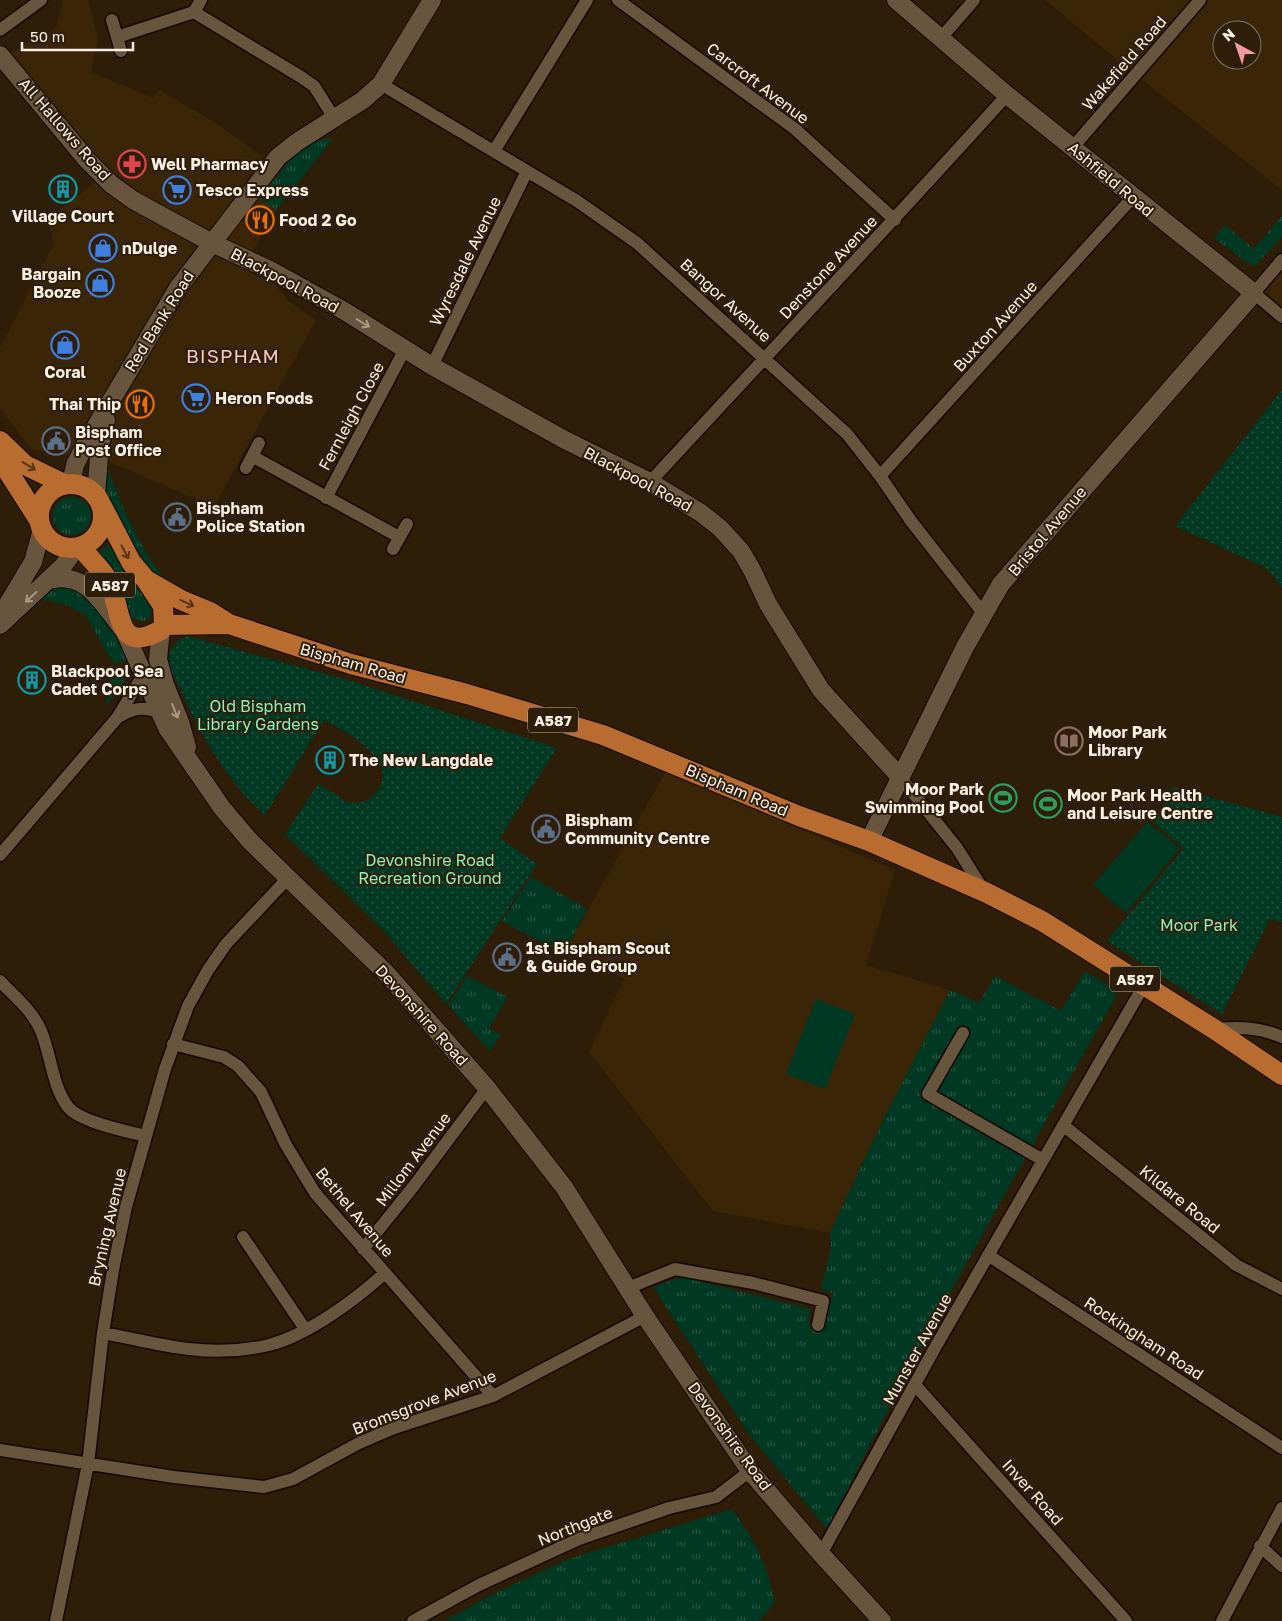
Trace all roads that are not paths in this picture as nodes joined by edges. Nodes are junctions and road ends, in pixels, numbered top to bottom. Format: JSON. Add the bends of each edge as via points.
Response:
{"nodes":[{"id":1,"x":40,"y":0,"type":"edge"},
{"id":2,"x":201,"y":0,"type":"edge"},
{"id":3,"x":432,"y":0,"type":"edge"},
{"id":4,"x":587,"y":0,"type":"edge"},
{"id":5,"x":618,"y":0,"type":"edge"},
{"id":6,"x":896,"y":0,"type":"edge"},
{"id":7,"x":974,"y":0,"type":"edge"},
{"id":8,"x":1200,"y":0,"type":"edge"},
{"id":9,"x":194,"y":12,"type":"junction"},
{"id":10,"x":112,"y":20,"type":"dead end"},
{"id":11,"x":0,"y":30,"type":"edge"},
{"id":12,"x":117,"y":37,"type":"junction"},
{"id":13,"x":940,"y":39,"type":"junction"},
{"id":14,"x":121,"y":51,"type":"dead end"},
{"id":15,"x":0,"y":55,"type":"edge"},
{"id":16,"x":381,"y":84,"type":"junction"},
{"id":17,"x":1007,"y":95,"type":"junction"},
{"id":18,"x":334,"y":118,"type":"junction"},
{"id":19,"x":1073,"y":147,"type":"junction"},
{"id":20,"x":494,"y":151,"type":"junction"},
{"id":21,"x":527,"y":171,"type":"junction"},
{"id":22,"x":1133,"y":197,"type":"junction"},
{"id":23,"x":895,"y":220,"type":"junction"},
{"id":24,"x":212,"y":243,"type":"junction"},
{"id":25,"x":1282,"y":260,"type":"edge"},
{"id":26,"x":1254,"y":293,"type":"junction"},
{"id":27,"x":1282,"y":317,"type":"edge"},
{"id":28,"x":405,"y":349,"type":"junction"},
{"id":29,"x":765,"y":357,"type":"junction"},
{"id":30,"x":432,"y":366,"type":"junction"},
{"id":31,"x":110,"y":403,"type":"junction"},
{"id":32,"x":0,"y":441,"type":"edge"},
{"id":33,"x":260,"y":443,"type":"dead end"},
{"id":34,"x":252,"y":456,"type":"junction"},
{"id":35,"x":0,"y":459,"type":"edge"},
{"id":36,"x":246,"y":468,"type":"dead end"},
{"id":37,"x":880,"y":476,"type":"junction"},
{"id":38,"x":650,"y":482,"type":"junction"},
{"id":39,"x":67,"y":484,"type":"junction"},
{"id":40,"x":326,"y":498,"type":"junction"},
{"id":41,"x":99,"y":500,"type":"junction"},
{"id":42,"x":407,"y":524,"type":"dead end"},
{"id":43,"x":40,"y":525,"type":"junction"},
{"id":44,"x":399,"y":537,"type":"junction"},
{"id":45,"x":78,"y":547,"type":"junction"},
{"id":46,"x":393,"y":549,"type":"dead end"},
{"id":47,"x":48,"y":580,"type":"junction"},
{"id":48,"x":146,"y":580,"type":"junction"},
{"id":49,"x":983,"y":614,"type":"junction"},
{"id":50,"x":0,"y":617,"type":"edge"},
{"id":51,"x":229,"y":624,"type":"junction"},
{"id":52,"x":0,"y":625,"type":"edge"},
{"id":53,"x":162,"y":627,"type":"junction"},
{"id":54,"x":123,"y":628,"type":"junction"},
{"id":55,"x":143,"y":675,"type":"junction"},
{"id":56,"x":160,"y":713,"type":"junction"},
{"id":57,"x":117,"y":718,"type":"junction"},
{"id":58,"x":191,"y":762,"type":"junction"},
{"id":59,"x":900,"y":777,"type":"junction"},
{"id":60,"x":869,"y":841,"type":"junction"},
{"id":61,"x":0,"y":855,"type":"edge"},
{"id":62,"x":288,"y":878,"type":"junction"},
{"id":63,"x":984,"y":891,"type":"junction"},
{"id":64,"x":0,"y":981,"type":"edge"},
{"id":65,"x":1144,"y":984,"type":"junction"},
{"id":66,"x":1214,"y":1029,"type":"junction"},
{"id":67,"x":963,"y":1034,"type":"dead end"},
{"id":68,"x":1282,"y":1037,"type":"edge"},
{"id":69,"x":173,"y":1044,"type":"junction"},
{"id":70,"x":1282,"y":1075,"type":"edge"},
{"id":71,"x":486,"y":1088,"type":"junction"},
{"id":72,"x":1064,"y":1125,"type":"junction"},
{"id":73,"x":146,"y":1136,"type":"junction"},
{"id":74,"x":1043,"y":1160,"type":"junction"},
{"id":75,"x":243,"y":1237,"type":"dead end"},
{"id":76,"x":363,"y":1249,"type":"junction"},
{"id":77,"x":988,"y":1255,"type":"junction"},
{"id":78,"x":385,"y":1273,"type":"junction"},
{"id":79,"x":628,"y":1288,"type":"junction"},
{"id":80,"x":1282,"y":1289,"type":"edge"},
{"id":81,"x":645,"y":1316,"type":"junction"},
{"id":82,"x":818,"y":1325,"type":"dead end"},
{"id":83,"x":305,"y":1329,"type":"junction"},
{"id":84,"x":103,"y":1334,"type":"junction"},
{"id":85,"x":916,"y":1386,"type":"junction"},
{"id":86,"x":493,"y":1396,"type":"junction"},
{"id":87,"x":1282,"y":1448,"type":"edge"},
{"id":88,"x":0,"y":1450,"type":"edge"},
{"id":89,"x":88,"y":1464,"type":"junction"},
{"id":90,"x":750,"y":1471,"type":"junction"},
{"id":91,"x":1282,"y":1508,"type":"edge"},
{"id":92,"x":1260,"y":1546,"type":"junction"},
{"id":93,"x":821,"y":1554,"type":"junction"},
{"id":94,"x":1282,"y":1566,"type":"edge"},
{"id":95,"x":56,"y":1621,"type":"edge"},
{"id":96,"x":413,"y":1621,"type":"edge"},
{"id":97,"x":882,"y":1621,"type":"edge"},
{"id":98,"x":1126,"y":1621,"type":"edge"},
{"id":99,"x":1222,"y":1621,"type":"edge"}],
"edges":[{"from":1,"to":11,"type":"street"},
{"from":2,"to":9,"type":"street"},
{"from":3,"to":16,"type":"street","name":"Red Bank Road"},
{"from":4,"to":20,"type":"street"},
{"from":5,"to":23,"type":"street","name":"Carcroft Avenue","via":[[795,130]]},
{"from":6,"to":13,"type":"street","name":"Ashfield Road"},
{"from":7,"to":13,"type":"street"},
{"from":8,"to":19,"type":"street","name":"Wakefield Road"},
{"from":9,"to":12,"type":"street"},
{"from":9,"to":18,"type":"street","via":[[314,86]]},
{"from":10,"to":12,"type":"street"},
{"from":12,"to":14,"type":"street"},
{"from":13,"to":17,"type":"street","name":"Ashfield Road"},
{"from":15,"to":24,"type":"street","name":"All Hallows Road","via":[[87,160],[111,184],[133,200]]},
{"from":16,"to":18,"type":"street","name":"Red Bank Road"},
{"from":16,"to":20,"type":"street","name":"Bangor Avenue"},
{"from":17,"to":19,"type":"street","name":"Ashfield Road"},
{"from":17,"to":23,"type":"street","name":"Denstone Avenue"},
{"from":18,"to":24,"type":"street","name":"Red Bank Road","via":[[278,157]]},
{"from":19,"to":22,"type":"street","name":"Ashfield Road"},
{"from":20,"to":21,"type":"street","name":"Bangor Avenue"},
{"from":21,"to":29,"type":"street","name":"Bangor Avenue","via":[[637,243]]},
{"from":21,"to":30,"type":"street","name":"Wyresdale Avenue"},
{"from":22,"to":26,"type":"street","name":"Ashfield Road"},
{"from":22,"to":37,"type":"street","name":"Buxton Avenue"},
{"from":23,"to":29,"type":"street","name":"Denstone Avenue"},
{"from":24,"to":28,"type":"street","name":"Blackpool Road","one_way":true,"via":[[272,270]]},
{"from":24,"to":31,"type":"street","name":"Red Bank Road","via":[[178,288]]},
{"from":25,"to":26,"type":"street","name":"Bristol Avenue"},
{"from":26,"to":27,"type":"street","name":"Ashfield Road"},
{"from":26,"to":49,"type":"street","name":"Bristol Avenue","via":[[1002,584]]},
{"from":28,"to":30,"type":"street","name":"Blackpool Road"},
{"from":28,"to":40,"type":"street","name":"Fernleigh Close"},
{"from":29,"to":37,"type":"street","name":"Bangor Avenue","via":[[847,434]]},
{"from":29,"to":38,"type":"street","name":"Denstone Avenue"},
{"from":30,"to":38,"type":"street","name":"Blackpool Road","via":[[565,440]]},
{"from":31,"to":39,"type":"street","name":"Red Bank Road","via":[[86,442]]},
{"from":31,"to":41,"type":"street","name":"Red Bank Road","via":[[100,445]]},
{"from":32,"to":39,"type":"main road","one_way":true,"via":[[25,464]]},
{"from":33,"to":34,"type":"street"},
{"from":34,"to":36,"type":"street"},
{"from":34,"to":40,"type":"street","name":"Fernleigh Close"},
{"from":35,"to":43,"type":"main road"},
{"from":37,"to":49,"type":"street","name":"Bangor Avenue","via":[[911,522]]},
{"from":38,"to":59,"type":"street","name":"Blackpool Road","via":[[701,513],[741,551],[768,604],[821,690]]},
{"from":39,"to":41,"type":"main road","via":[[85,486]]},
{"from":39,"to":43,"type":"main road","via":[[56,487],[45,498],[41,505]]},
{"from":40,"to":44,"type":"street","name":"Fernleigh Close"},
{"from":41,"to":45,"type":"main road","via":[[104,519],[99,533]]},
{"from":41,"to":48,"type":"main road","number":"A587","one_way":true,"via":[[130,562]]},
{"from":42,"to":44,"type":"street"},
{"from":43,"to":45,"type":"main road","via":[[52,542],[67,548]]},
{"from":43,"to":50,"type":"street","via":[[33,562]]},
{"from":44,"to":46,"type":"street"},
{"from":45,"to":47,"type":"street"},
{"from":45,"to":54,"type":"main road","number":"A587","via":[[109,582]]},
{"from":47,"to":52,"type":"street","one_way":true},
{"from":47,"to":54,"type":"street","name":"Devonshire Road","via":[[64,578],[81,582]]},
{"from":48,"to":51,"type":"main road","name":"Bispham Road","number":"A587","one_way":true},
{"from":48,"to":53,"type":"main road","number":"A587","via":[[163,606]]},
{"from":49,"to":59,"type":"street","name":"Bristol Avenue"},
{"from":51,"to":53,"type":"main road","name":"Bispham Road","number":"A587"},
{"from":51,"to":60,"type":"main road","name":"Bispham Road","number":"A587","via":[[351,664],[467,694],[603,736]]},
{"from":53,"to":54,"type":"main road","number":"A587","via":[[141,638],[130,635]]},
{"from":53,"to":58,"type":"street","name":"Devonshire Road","one_way":true,"via":[[158,659]]},
{"from":54,"to":55,"type":"street","name":"Devonshire Road"},
{"from":55,"to":56,"type":"street","name":"Devonshire Road"},
{"from":55,"to":57,"type":"street"},
{"from":56,"to":57,"type":"street","via":[[137,708]]},
{"from":56,"to":58,"type":"street","name":"Devonshire Road"},
{"from":57,"to":61,"type":"street"},
{"from":58,"to":62,"type":"street","name":"Devonshire Road","via":[[235,825]]},
{"from":59,"to":60,"type":"street","name":"Bristol Avenue"},
{"from":59,"to":63,"type":"street","name":"Blackpool Road","via":[[958,848]]},
{"from":60,"to":63,"type":"main road","name":"Bispham Road","number":"A587"},
{"from":62,"to":69,"type":"street","name":"Bryning Avenue","via":[[252,914],[213,963],[188,1006]]},
{"from":62,"to":71,"type":"street","name":"Devonshire Road","via":[[386,973]]},
{"from":63,"to":65,"type":"main road","name":"Bispham Road","number":"A587","via":[[1042,920]]},
{"from":64,"to":73,"type":"street","via":[[40,1029],[68,1107],[82,1117]]},
{"from":65,"to":66,"type":"main road","name":"Bispham Road","number":"A587"},
{"from":65,"to":72,"type":"street","name":"Munster Avenue"},
{"from":66,"to":68,"type":"street","via":[[1247,1027]]},
{"from":66,"to":70,"type":"main road","name":"Bispham Road","number":"A587"},
{"from":67,"to":74,"type":"street","via":[[928,1094]]},
{"from":69,"to":73,"type":"street","name":"Bryning Avenue"},
{"from":69,"to":76,"type":"street","name":"Bethel Avenue","via":[[224,1057],[238,1066],[261,1092],[315,1193]]},
{"from":71,"to":76,"type":"street","name":"Millom Avenue"},
{"from":71,"to":79,"type":"street","name":"Devonshire Road","via":[[564,1187]]},
{"from":72,"to":74,"type":"street","name":"Munster Avenue"},
{"from":72,"to":80,"type":"street","name":"Kildare Road","via":[[1236,1265]]},
{"from":73,"to":84,"type":"street","name":"Bryning Avenue","via":[[115,1261]]},
{"from":74,"to":77,"type":"street","name":"Munster Avenue"},
{"from":75,"to":83,"type":"street"},
{"from":76,"to":78,"type":"street","name":"Bethel Avenue"},
{"from":77,"to":85,"type":"street","name":"Munster Avenue"},
{"from":77,"to":87,"type":"street","name":"Rockingham Road"},
{"from":78,"to":83,"type":"street","via":[[344,1307]]},
{"from":78,"to":86,"type":"street","name":"Bethel Avenue"},
{"from":79,"to":81,"type":"street","name":"Devonshire Road"},
{"from":79,"to":82,"type":"street","via":[[675,1269],[753,1283],[823,1301]]},
{"from":81,"to":86,"type":"street","name":"Bromsgrove Avenue"},
{"from":81,"to":90,"type":"street","name":"Devonshire Road"},
{"from":83,"to":84,"type":"street","via":[[269,1345],[205,1350]]},
{"from":84,"to":89,"type":"street","name":"Bryning Avenue"},
{"from":85,"to":93,"type":"street","name":"Munster Avenue"},
{"from":85,"to":98,"type":"street","name":"Inver Road"},
{"from":86,"to":89,"type":"street","name":"Bromsgrove Avenue","via":[[394,1428],[293,1479],[264,1486]]},
{"from":88,"to":89,"type":"street","name":"Bromsgrove Avenue"},
{"from":89,"to":95,"type":"street","name":"Bryning Avenue"},
{"from":90,"to":93,"type":"street","name":"Devonshire Road"},
{"from":90,"to":96,"type":"street","name":"Northgate","via":[[716,1497],[669,1508],[579,1539],[480,1585]]},
{"from":91,"to":92,"type":"street"},
{"from":92,"to":94,"type":"street"},
{"from":92,"to":99,"type":"street"},
{"from":93,"to":97,"type":"street","name":"Devonshire Road"}]}
